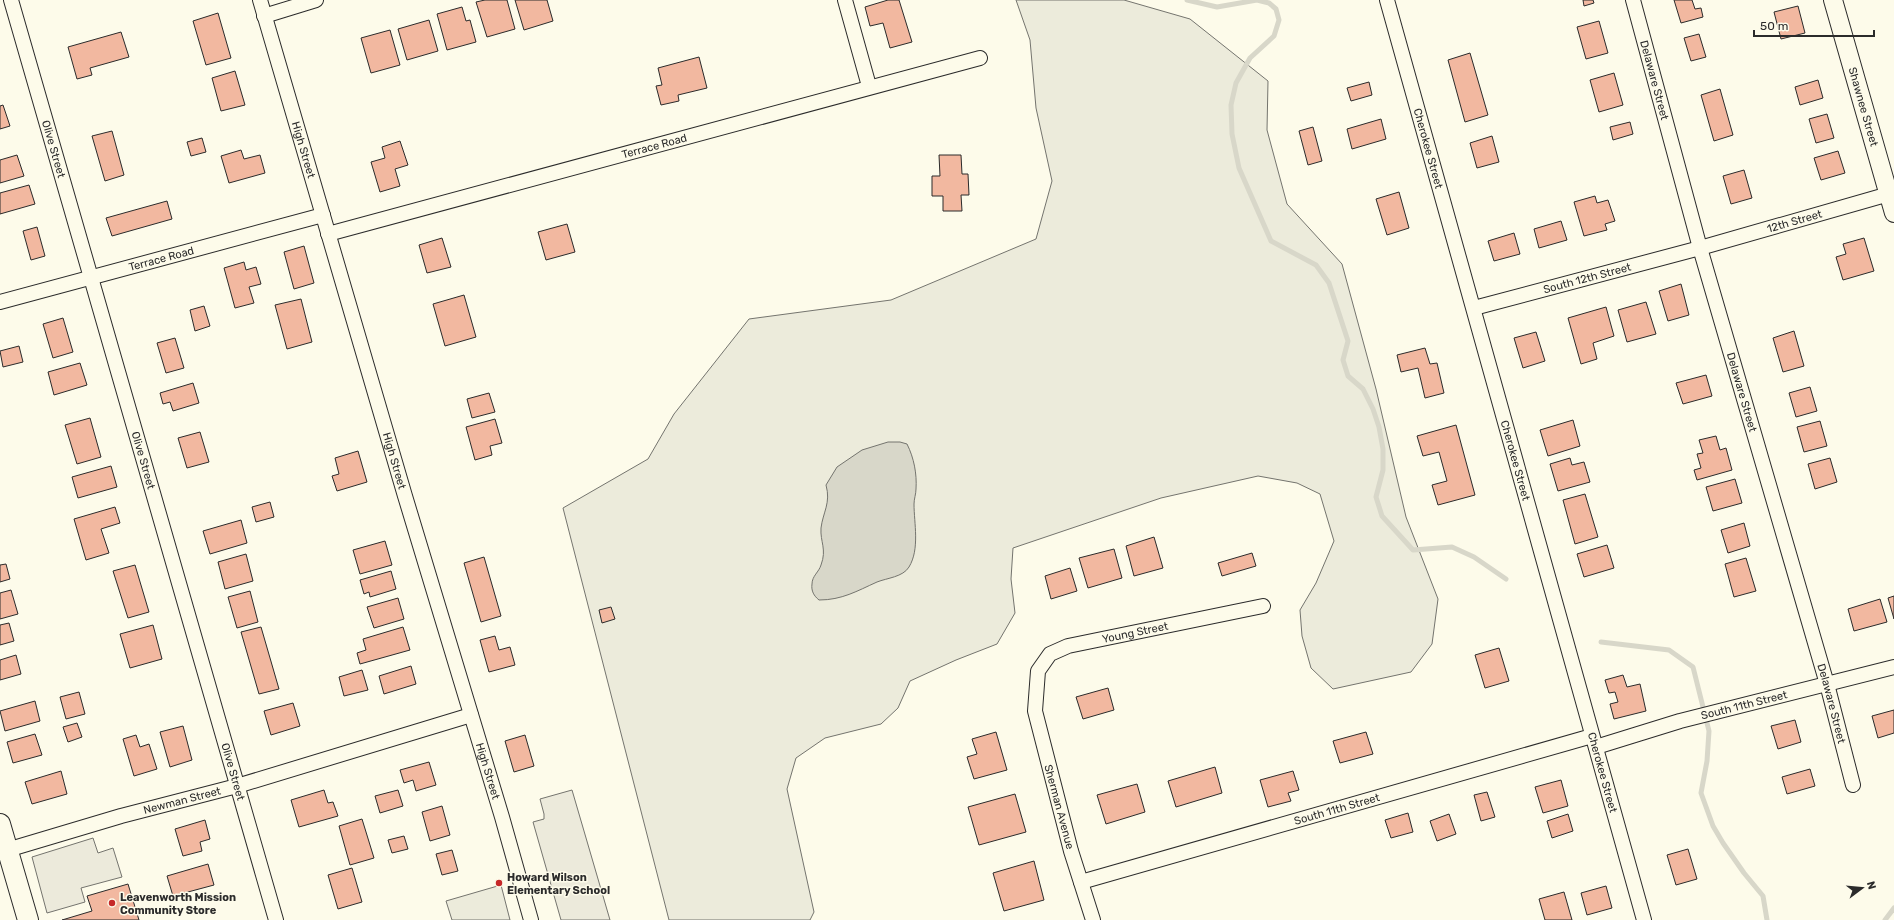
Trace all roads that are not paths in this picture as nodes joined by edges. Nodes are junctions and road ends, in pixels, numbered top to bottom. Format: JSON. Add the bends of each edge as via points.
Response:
{"nodes":[{"id":1,"x":11,"y":0,"type":"edge"},
{"id":2,"x":260,"y":0,"type":"edge"},
{"id":3,"x":316,"y":0,"type":"edge"},
{"id":4,"x":845,"y":0,"type":"edge"},
{"id":5,"x":1387,"y":0,"type":"edge"},
{"id":6,"x":1633,"y":0,"type":"edge"},
{"id":7,"x":1833,"y":0,"type":"edge"},
{"id":8,"x":264,"y":16,"type":"junction"},
{"id":9,"x":980,"y":58,"type":"dead end"},
{"id":10,"x":869,"y":86,"type":"junction"},
{"id":11,"x":1889,"y":194,"type":"junction"},
{"id":12,"x":1894,"y":213,"type":"edge"},
{"id":13,"x":323,"y":215,"type":"junction"},
{"id":14,"x":328,"y":234,"type":"junction"},
{"id":15,"x":1700,"y":248,"type":"junction"},
{"id":16,"x":91,"y":278,"type":"junction"},
{"id":17,"x":0,"y":302,"type":"edge"},
{"id":18,"x":1474,"y":308,"type":"junction"},
{"id":19,"x":1263,"y":606,"type":"dead end"},
{"id":20,"x":1894,"y":667,"type":"edge"},
{"id":21,"x":1827,"y":684,"type":"junction"},
{"id":22,"x":1036,"y":693,"type":"joint"},
{"id":23,"x":471,"y":715,"type":"junction"},
{"id":24,"x":1594,"y":741,"type":"junction"},
{"id":25,"x":1853,"y":785,"type":"dead end"},
{"id":26,"x":237,"y":786,"type":"junction"},
{"id":27,"x":0,"y":824,"type":"edge"},
{"id":28,"x":7,"y":850,"type":"junction"},
{"id":29,"x":1081,"y":882,"type":"junction"},
{"id":30,"x":28,"y":920,"type":"edge"},
{"id":31,"x":276,"y":920,"type":"edge"},
{"id":32,"x":531,"y":920,"type":"edge"},
{"id":33,"x":1093,"y":920,"type":"edge"},
{"id":34,"x":1644,"y":920,"type":"edge"}],
"edges":[{"from":1,"to":16,"type":"street","name":"Olive Street"},
{"from":2,"to":8,"type":"street","name":"High Street"},
{"from":3,"to":8,"type":"street"},
{"from":4,"to":10,"type":"street"},
{"from":5,"to":18,"type":"street","name":"Cherokee Street"},
{"from":6,"to":15,"type":"street","name":"Delaware Street"},
{"from":7,"to":11,"type":"street","name":"Shawnee Street"},
{"from":8,"to":13,"type":"street","name":"High Street"},
{"from":9,"to":10,"type":"street","name":"Terrace Road"},
{"from":10,"to":14,"type":"street","name":"Terrace Road"},
{"from":11,"to":12,"type":"street","name":"Shawnee Street"},
{"from":11,"to":15,"type":"street","name":"12th Street"},
{"from":13,"to":14,"type":"street","name":"High Street"},
{"from":13,"to":16,"type":"street","name":"Terrace Road"},
{"from":14,"to":23,"type":"street","name":"High Street"},
{"from":15,"to":18,"type":"street","name":"South 12th Street"},
{"from":15,"to":21,"type":"street","name":"Delaware Street"},
{"from":16,"to":17,"type":"street","name":"Terrace Road"},
{"from":16,"to":26,"type":"street","name":"Olive Street"},
{"from":18,"to":24,"type":"street","name":"Cherokee Street"},
{"from":19,"to":22,"type":"street","name":"Young Street","via":[[1062,649],[1050,654],[1038,671]]},
{"from":20,"to":21,"type":"street","name":"South 11th Street"},
{"from":21,"to":24,"type":"street","name":"South 11th Street"},
{"from":21,"to":25,"type":"street","name":"Delaware Street"},
{"from":22,"to":29,"type":"street","name":"Sherman Avenue","via":[[1035,711],[1044,753]]},
{"from":23,"to":26,"type":"street","name":"Newman Street"},
{"from":23,"to":32,"type":"street","name":"High Street"},
{"from":24,"to":29,"type":"street","name":"South 11th Street"},
{"from":24,"to":34,"type":"street","name":"Cherokee Street"},
{"from":26,"to":28,"type":"street","name":"Newman Street","via":[[121,816]]},
{"from":26,"to":31,"type":"street","name":"Olive Street"},
{"from":27,"to":28,"type":"main road"},
{"from":28,"to":30,"type":"main road"},
{"from":29,"to":33,"type":"street","name":"Sherman Avenue"}]}
